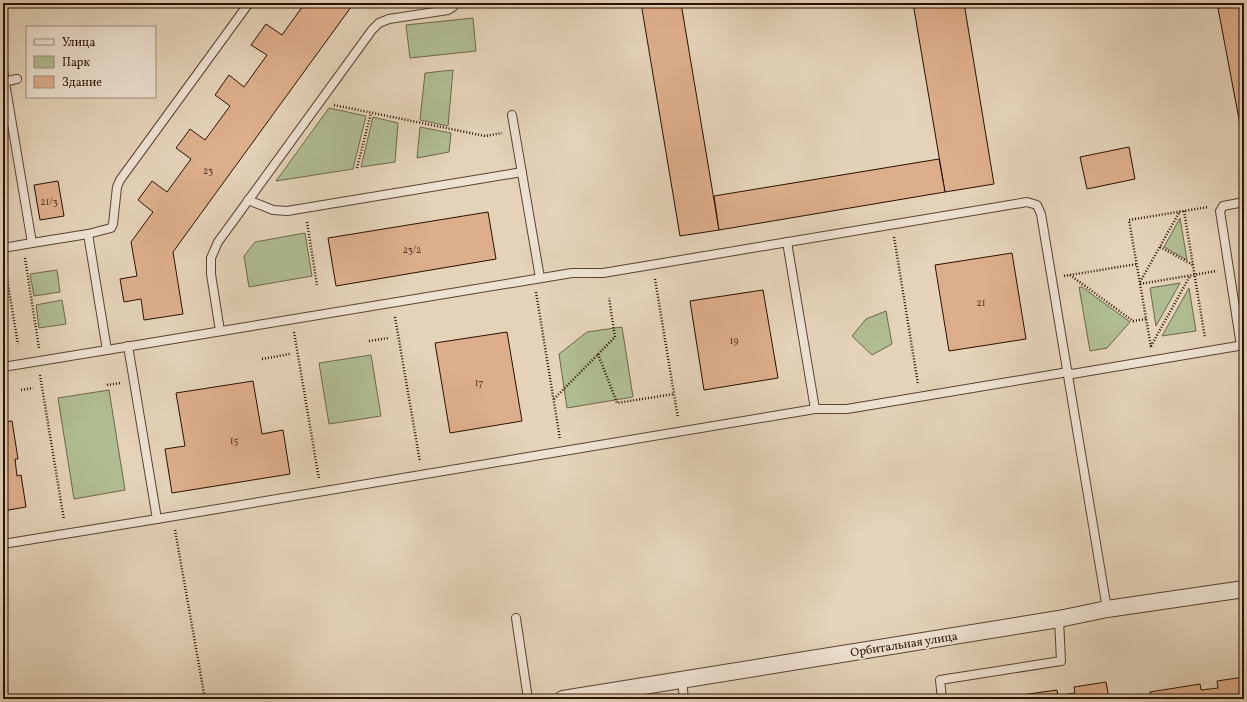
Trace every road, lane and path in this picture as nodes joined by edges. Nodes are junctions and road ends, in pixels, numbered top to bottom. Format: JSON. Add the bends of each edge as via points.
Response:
{"nodes":[{"id":1,"x":249,"y":3,"type":"edge"},
{"id":2,"x":455,"y":3,"type":"edge"},
{"id":3,"x":3,"y":71,"type":"edge"},
{"id":4,"x":17,"y":79,"type":"dead end"},
{"id":5,"x":4,"y":81,"type":"edge"},
{"id":6,"x":320,"y":102,"type":"junction"},
{"id":7,"x":371,"y":113,"type":"junction"},
{"id":8,"x":512,"y":115,"type":"dead end"},
{"id":9,"x":515,"y":131,"type":"junction"},
{"id":10,"x":357,"y":168,"type":"dead end"},
{"id":11,"x":522,"y":172,"type":"junction"},
{"id":12,"x":248,"y":200,"type":"junction"},
{"id":13,"x":1244,"y":202,"type":"edge"},
{"id":14,"x":304,"y":208,"type":"junction"},
{"id":15,"x":1184,"y":210,"type":"junction"},
{"id":16,"x":1220,"y":210,"type":"junction"},
{"id":17,"x":1180,"y":211,"type":"junction"},
{"id":18,"x":892,"y":225,"type":"junction"},
{"id":19,"x":88,"y":234,"type":"junction"},
{"id":20,"x":788,"y":242,"type":"junction"},
{"id":21,"x":32,"y":243,"type":"junction"},
{"id":22,"x":22,"y":245,"type":"junction"},
{"id":23,"x":1160,"y":247,"type":"junction"},
{"id":24,"x":3,"y":248,"type":"edge"},
{"id":25,"x":3,"y":256,"type":"edge"},
{"id":26,"x":653,"y":264,"type":"junction"},
{"id":27,"x":1137,"y":264,"type":"junction"},
{"id":28,"x":1193,"y":265,"type":"junction"},
{"id":29,"x":1228,"y":269,"type":"junction"},
{"id":30,"x":1195,"y":274,"type":"junction"},
{"id":31,"x":1070,"y":275,"type":"junction"},
{"id":32,"x":1190,"y":275,"type":"junction"},
{"id":33,"x":1052,"y":278,"type":"junction"},
{"id":34,"x":537,"y":279,"type":"junction"},
{"id":35,"x":1140,"y":283,"type":"junction"},
{"id":36,"x":317,"y":285,"type":"dead end"},
{"id":37,"x":609,"y":298,"type":"dead end"},
{"id":38,"x":393,"y":302,"type":"junction"},
{"id":39,"x":292,"y":319,"type":"junction"},
{"id":40,"x":1146,"y":319,"type":"junction"},
{"id":41,"x":220,"y":331,"type":"junction"},
{"id":42,"x":389,"y":338,"type":"dead end"},
{"id":43,"x":369,"y":341,"type":"dead end"},
{"id":44,"x":18,"y":344,"type":"dead end"},
{"id":45,"x":39,"y":344,"type":"dead end"},
{"id":46,"x":128,"y":346,"type":"junction"},
{"id":47,"x":1243,"y":346,"type":"edge"},
{"id":48,"x":1150,"y":347,"type":"junction"},
{"id":49,"x":107,"y":350,"type":"junction"},
{"id":50,"x":1208,"y":351,"type":"junction"},
{"id":51,"x":290,"y":354,"type":"dead end"},
{"id":52,"x":598,"y":354,"type":"junction"},
{"id":53,"x":262,"y":359,"type":"dead end"},
{"id":54,"x":1153,"y":360,"type":"junction"},
{"id":55,"x":38,"y":362,"type":"junction"},
{"id":56,"x":3,"y":367,"type":"edge"},
{"id":57,"x":1068,"y":372,"type":"junction"},
{"id":58,"x":126,"y":382,"type":"dead end"},
{"id":59,"x":107,"y":385,"type":"dead end"},
{"id":60,"x":33,"y":388,"type":"dead end"},
{"id":61,"x":21,"y":390,"type":"dead end"},
{"id":62,"x":674,"y":394,"type":"junction"},
{"id":63,"x":920,"y":397,"type":"junction"},
{"id":64,"x":554,"y":399,"type":"junction"},
{"id":65,"x":815,"y":409,"type":"junction"},
{"id":66,"x":681,"y":432,"type":"junction"},
{"id":67,"x":562,"y":451,"type":"junction"},
{"id":68,"x":422,"y":475,"type":"junction"},
{"id":69,"x":321,"y":492,"type":"junction"},
{"id":70,"x":172,"y":516,"type":"junction"},
{"id":71,"x":157,"y":519,"type":"junction"},
{"id":72,"x":66,"y":534,"type":"junction"},
{"id":73,"x":3,"y":544,"type":"edge"},
{"id":74,"x":1244,"y":589,"type":"edge"},
{"id":75,"x":1107,"y":609,"type":"junction"},
{"id":76,"x":516,"y":618,"type":"dead end"},
{"id":77,"x":1058,"y":619,"type":"junction"},
{"id":78,"x":682,"y":680,"type":"junction"},
{"id":79,"x":205,"y":699,"type":"edge"},
{"id":80,"x":528,"y":699,"type":"edge"},
{"id":81,"x":563,"y":699,"type":"edge"},
{"id":82,"x":684,"y":699,"type":"edge"},
{"id":83,"x":942,"y":699,"type":"edge"}],
"edges":[{"from":1,"to":19,"type":"lane","via":[[120,180],[111,228]]},
{"from":2,"to":6,"type":"lane","via":[[448,10],[389,19],[379,23]]},
{"from":3,"to":5,"type":"lane"},
{"from":4,"to":5,"type":"lane"},
{"from":5,"to":21,"type":"lane"},
{"from":6,"to":7,"type":"path"},
{"from":6,"to":12,"type":"lane"},
{"from":7,"to":9,"type":"path","via":[[485,136]]},
{"from":7,"to":10,"type":"path"},
{"from":8,"to":9,"type":"lane"},
{"from":9,"to":11,"type":"lane"},
{"from":11,"to":14,"type":"lane"},
{"from":11,"to":34,"type":"lane"},
{"from":12,"to":14,"type":"lane","via":[[280,211]]},
{"from":12,"to":41,"type":"lane","via":[[218,242],[211,258]]},
{"from":13,"to":16,"type":"lane","via":[[1223,206]]},
{"from":14,"to":36,"type":"path"},
{"from":15,"to":16,"type":"path","via":[[1209,206]]},
{"from":15,"to":17,"type":"path"},
{"from":15,"to":28,"type":"path"},
{"from":16,"to":29,"type":"lane"},
{"from":17,"to":23,"type":"path"},
{"from":17,"to":27,"type":"path","via":[[1129,220]]},
{"from":18,"to":20,"type":"lane"},
{"from":18,"to":33,"type":"lane","via":[[1033,203],[1037,205],[1041,214]]},
{"from":18,"to":63,"type":"path"},
{"from":19,"to":21,"type":"lane"},
{"from":19,"to":49,"type":"lane"},
{"from":20,"to":26,"type":"lane"},
{"from":20,"to":65,"type":"lane"},
{"from":21,"to":22,"type":"lane"},
{"from":22,"to":24,"type":"lane"},
{"from":22,"to":45,"type":"path"},
{"from":23,"to":28,"type":"path"},
{"from":23,"to":35,"type":"path"},
{"from":25,"to":44,"type":"path"},
{"from":26,"to":34,"type":"lane","via":[[603,273],[572,273]]},
{"from":26,"to":62,"type":"path"},
{"from":27,"to":31,"type":"path"},
{"from":27,"to":35,"type":"path"},
{"from":28,"to":30,"type":"path"},
{"from":29,"to":30,"type":"path"},
{"from":29,"to":47,"type":"lane"},
{"from":30,"to":32,"type":"path"},
{"from":30,"to":50,"type":"path"},
{"from":31,"to":33,"type":"path"},
{"from":31,"to":40,"type":"path","via":[[1133,321]]},
{"from":32,"to":35,"type":"path"},
{"from":32,"to":48,"type":"path"},
{"from":33,"to":57,"type":"lane"},
{"from":34,"to":38,"type":"lane"},
{"from":34,"to":64,"type":"path"},
{"from":35,"to":40,"type":"path"},
{"from":37,"to":52,"type":"path","via":[[615,336]]},
{"from":38,"to":39,"type":"lane"},
{"from":38,"to":68,"type":"path"},
{"from":39,"to":41,"type":"lane"},
{"from":39,"to":69,"type":"path"},
{"from":40,"to":48,"type":"path"},
{"from":41,"to":46,"type":"lane"},
{"from":42,"to":43,"type":"path"},
{"from":46,"to":49,"type":"lane"},
{"from":46,"to":71,"type":"lane"},
{"from":47,"to":50,"type":"lane"},
{"from":48,"to":54,"type":"path"},
{"from":49,"to":55,"type":"lane"},
{"from":50,"to":54,"type":"lane"},
{"from":51,"to":53,"type":"path"},
{"from":52,"to":62,"type":"path","via":[[617,403]]},
{"from":52,"to":64,"type":"path"},
{"from":54,"to":57,"type":"lane","via":[[1072,374]]},
{"from":55,"to":56,"type":"lane"},
{"from":55,"to":72,"type":"path"},
{"from":57,"to":63,"type":"lane"},
{"from":57,"to":75,"type":"lane"},
{"from":58,"to":59,"type":"path"},
{"from":60,"to":61,"type":"path"},
{"from":62,"to":66,"type":"path"},
{"from":63,"to":65,"type":"lane","via":[[847,409]]},
{"from":64,"to":67,"type":"path"},
{"from":65,"to":66,"type":"lane"},
{"from":66,"to":67,"type":"lane"},
{"from":67,"to":68,"type":"lane"},
{"from":68,"to":69,"type":"lane"},
{"from":69,"to":70,"type":"lane"},
{"from":70,"to":71,"type":"lane"},
{"from":70,"to":79,"type":"path"},
{"from":71,"to":72,"type":"lane"},
{"from":72,"to":73,"type":"lane"},
{"from":74,"to":75,"type":"street","name":"Орбитальная улица"},
{"from":75,"to":77,"type":"street","name":"Орбитальная улица"},
{"from":76,"to":80,"type":"lane"},
{"from":77,"to":78,"type":"street","name":"Орбитальная улица"},
{"from":77,"to":83,"type":"lane","via":[[1061,661],[940,680]]},
{"from":78,"to":81,"type":"street","name":"Орбитальная улица"},
{"from":78,"to":82,"type":"lane"}]}
